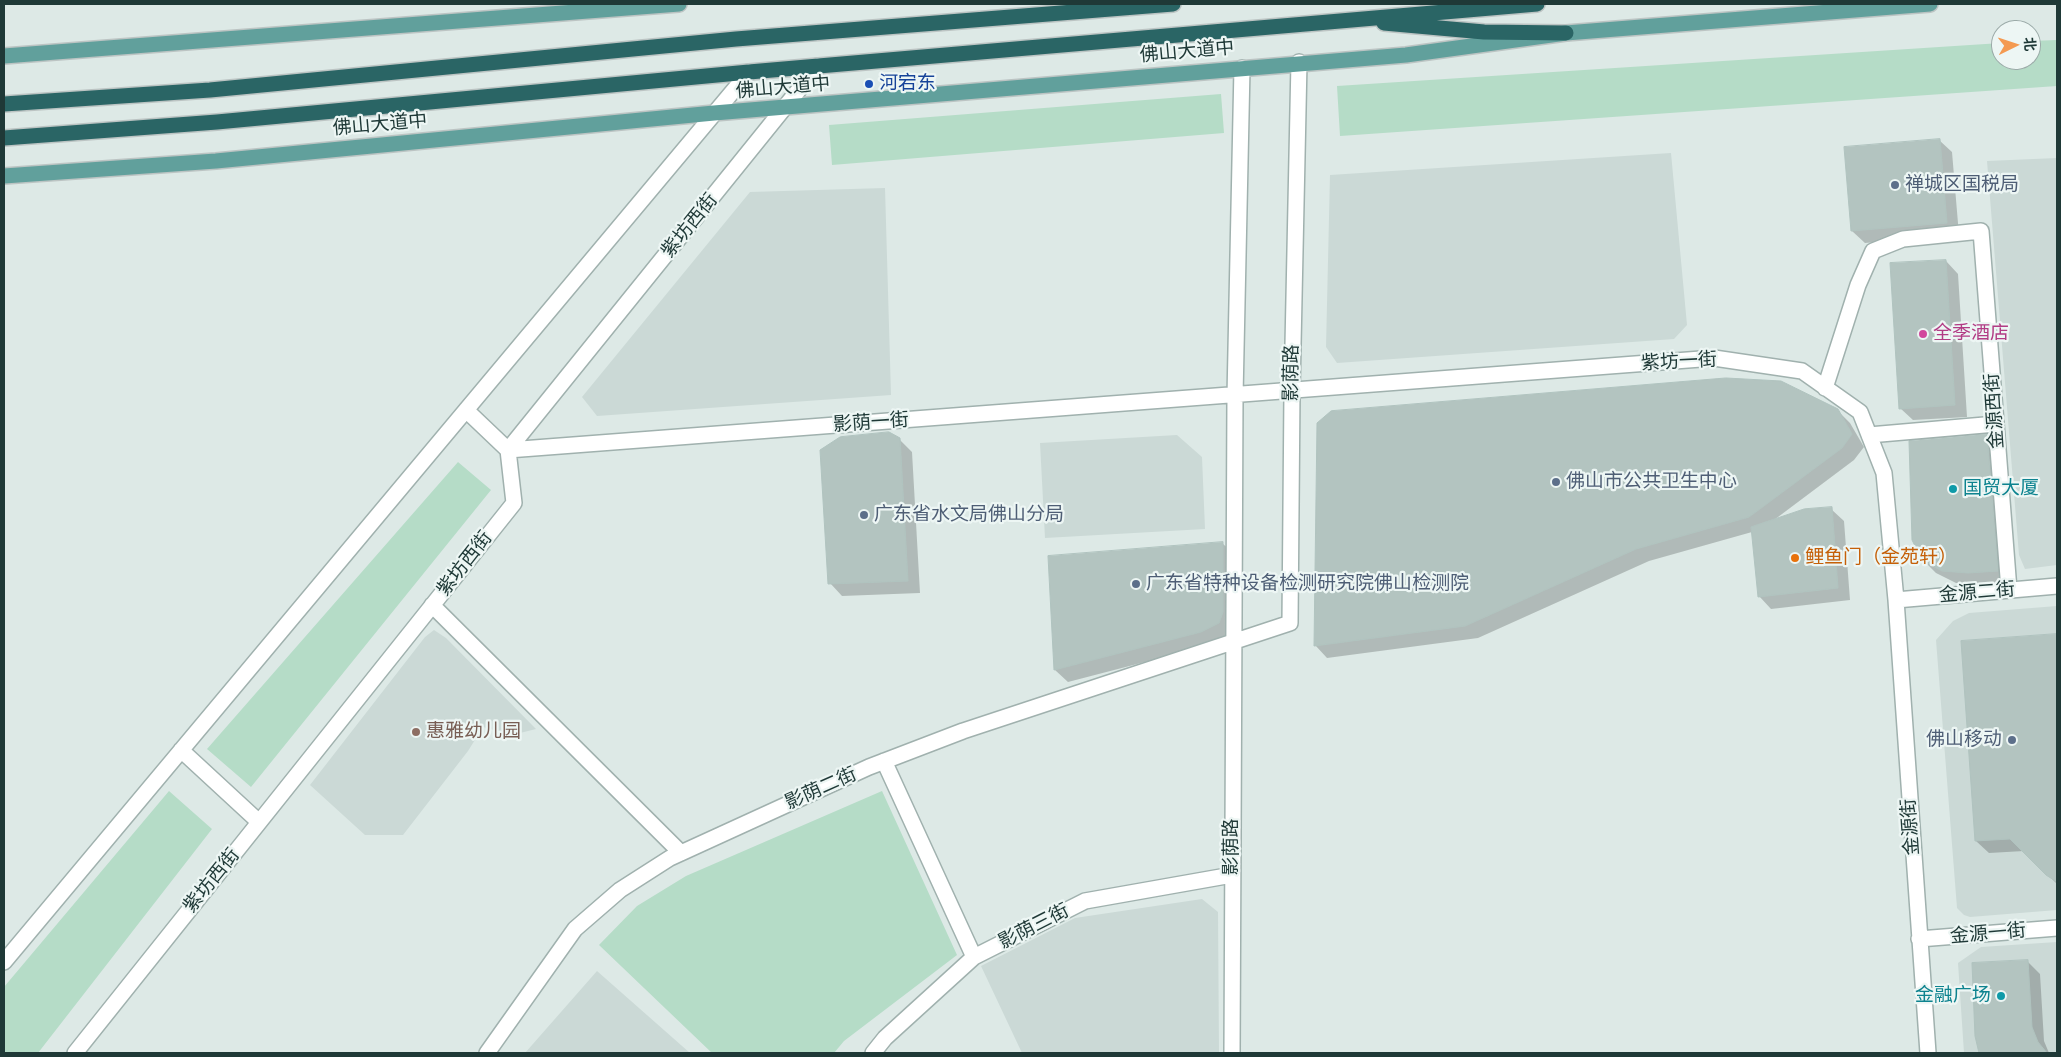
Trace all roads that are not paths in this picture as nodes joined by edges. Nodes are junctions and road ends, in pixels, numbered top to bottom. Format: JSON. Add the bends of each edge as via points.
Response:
{"nodes":[{"id":1,"x":680,"y":4,"type":"edge"},
{"id":2,"x":1173,"y":4,"type":"edge"},
{"id":3,"x":1538,"y":4,"type":"edge"},
{"id":4,"x":1930,"y":4,"type":"edge"},
{"id":5,"x":1348,"y":19,"type":"junction"},
{"id":6,"x":1566,"y":33,"type":"junction"},
{"id":7,"x":4,"y":56,"type":"edge"},
{"id":8,"x":1300,"y":62,"type":"junction"},
{"id":9,"x":818,"y":66,"type":"junction"},
{"id":10,"x":1242,"y":68,"type":"junction"},
{"id":11,"x":749,"y":72,"type":"junction"},
{"id":12,"x":4,"y":104,"type":"edge"},
{"id":13,"x":785,"y":108,"type":"junction"},
{"id":14,"x":714,"y":113,"type":"junction"},
{"id":15,"x":4,"y":138,"type":"edge"},
{"id":16,"x":4,"y":176,"type":"edge"},
{"id":17,"x":1825,"y":388,"type":"junction"},
{"id":18,"x":1292,"y":392,"type":"junction"},
{"id":19,"x":1235,"y":396,"type":"junction"},
{"id":20,"x":466,"y":410,"type":"junction"},
{"id":21,"x":1996,"y":424,"type":"junction"},
{"id":22,"x":1869,"y":434,"type":"junction"},
{"id":23,"x":508,"y":450,"type":"junction"},
{"id":24,"x":2057,"y":586,"type":"edge"},
{"id":25,"x":2009,"y":590,"type":"junction"},
{"id":26,"x":1896,"y":600,"type":"junction"},
{"id":27,"x":432,"y":605,"type":"junction"},
{"id":28,"x":1232,"y":640,"type":"junction"},
{"id":29,"x":181,"y":750,"type":"junction"},
{"id":30,"x":884,"y":761,"type":"junction"},
{"id":31,"x":260,"y":822,"type":"junction"},
{"id":32,"x":681,"y":853,"type":"junction"},
{"id":33,"x":1232,"y":875,"type":"junction"},
{"id":34,"x":2057,"y":928,"type":"edge"},
{"id":35,"x":1919,"y":939,"type":"junction"},
{"id":36,"x":974,"y":957,"type":"junction"},
{"id":37,"x":4,"y":962,"type":"edge"},
{"id":38,"x":75,"y":1053,"type":"edge"},
{"id":39,"x":487,"y":1053,"type":"edge"},
{"id":40,"x":874,"y":1053,"type":"edge"},
{"id":41,"x":1232,"y":1053,"type":"edge"},
{"id":42,"x":1928,"y":1053,"type":"edge"}],
"edges":[{"from":1,"to":7,"type":"main road"},
{"from":2,"to":12,"type":"highway","via":[[726,40],[210,90]]},
{"from":3,"to":5,"type":"highway","name":"佛山大道中"},
{"from":4,"to":6,"type":"main road","name":"佛山大道中"},
{"from":5,"to":6,"type":"highway","via":[[1484,32]]},
{"from":5,"to":9,"type":"highway","name":"佛山大道中"},
{"from":6,"to":8,"type":"main road","name":"佛山大道中","via":[[1406,55]]},
{"from":8,"to":10,"type":"main road","name":"佛山大道中"},
{"from":8,"to":18,"type":"street","name":"影荫路"},
{"from":9,"to":11,"type":"highway","name":"佛山大道中"},
{"from":9,"to":13,"type":"street","name":"紫坊西街"},
{"from":10,"to":13,"type":"main road","name":"佛山大道中"},
{"from":10,"to":19,"type":"street","name":"影荫路"},
{"from":11,"to":14,"type":"street"},
{"from":11,"to":15,"type":"highway","name":"佛山大道中","via":[[226,121]]},
{"from":13,"to":14,"type":"main road","name":"佛山大道中"},
{"from":13,"to":23,"type":"street","name":"紫坊西街"},
{"from":14,"to":16,"type":"main road","name":"佛山大道中","via":[[216,161]]},
{"from":14,"to":20,"type":"street"},
{"from":17,"to":18,"type":"street","name":"紫坊一街","via":[[1802,372],[1714,358]]},
{"from":17,"to":21,"type":"street","name":"金源西街","via":[[1858,285],[1873,251],[1903,239],[1981,231]]},
{"from":17,"to":22,"type":"street","name":"紫坊一街","via":[[1860,412]]},
{"from":18,"to":19,"type":"street","name":"紫坊一街"},
{"from":18,"to":28,"type":"street","name":"影荫路","via":[[1290,623]]},
{"from":19,"to":23,"type":"street","name":"影荫一街"},
{"from":19,"to":28,"type":"street","name":"影荫路"},
{"from":20,"to":23,"type":"street"},
{"from":20,"to":29,"type":"street"},
{"from":21,"to":22,"type":"street"},
{"from":21,"to":25,"type":"street","name":"金源西街"},
{"from":22,"to":26,"type":"street","name":"紫坊一街","via":[[1884,473]]},
{"from":23,"to":27,"type":"street","name":"紫坊西街","via":[[514,503]]},
{"from":24,"to":25,"type":"street","name":"金源二街"},
{"from":25,"to":26,"type":"street","name":"金源二街"},
{"from":26,"to":35,"type":"street","name":"金源街"},
{"from":27,"to":31,"type":"street","name":"紫坊西街"},
{"from":27,"to":32,"type":"street"},
{"from":28,"to":30,"type":"street","name":"影荫二街"},
{"from":28,"to":33,"type":"street","name":"影荫路"},
{"from":29,"to":31,"type":"street"},
{"from":29,"to":37,"type":"street"},
{"from":30,"to":32,"type":"street","name":"影荫二街"},
{"from":30,"to":36,"type":"street"},
{"from":31,"to":38,"type":"street","name":"紫坊西街"},
{"from":32,"to":39,"type":"street","name":"影荫二街","via":[[620,890],[575,929]]},
{"from":33,"to":36,"type":"street","name":"影荫三街","via":[[1085,901]]},
{"from":33,"to":41,"type":"street","name":"影荫路"},
{"from":34,"to":35,"type":"street","name":"金源一街"},
{"from":35,"to":42,"type":"street","name":"金源街"},
{"from":36,"to":40,"type":"street","name":"影荫三街","via":[[885,1038]]}]}
